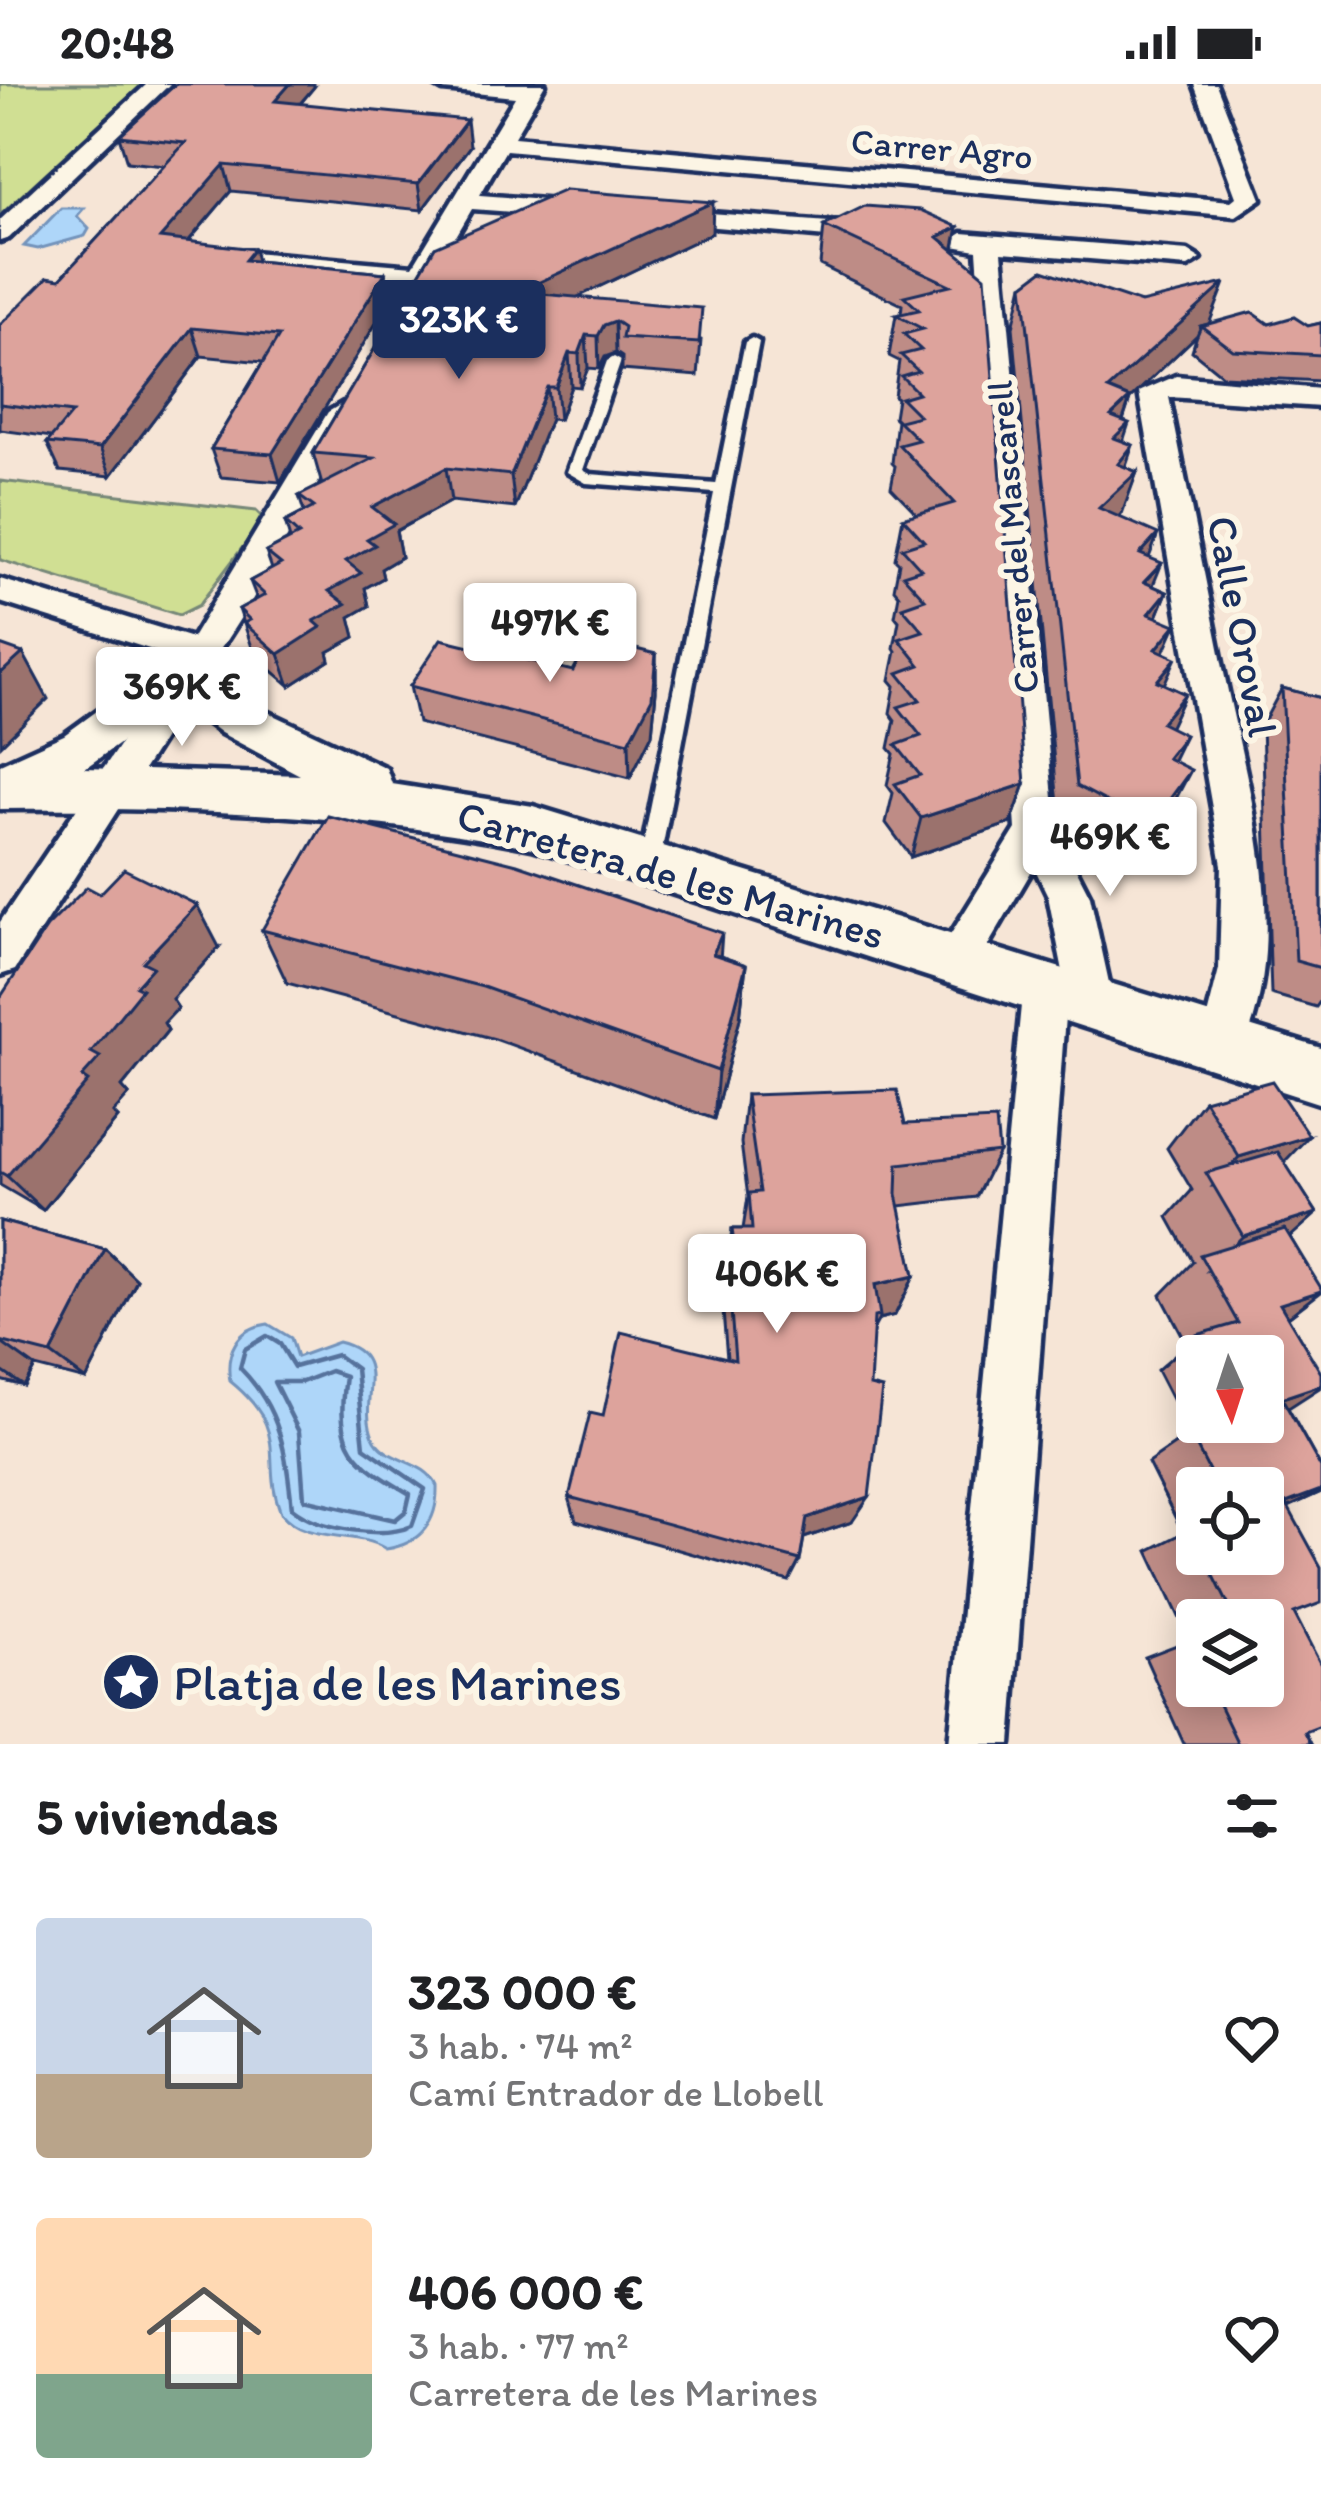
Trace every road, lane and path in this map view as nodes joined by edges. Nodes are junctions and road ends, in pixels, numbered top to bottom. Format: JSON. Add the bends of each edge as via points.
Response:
{"nodes":[{"id":1,"x":159,"y":84,"type":"edge"},
{"id":2,"x":443,"y":84,"type":"edge"},
{"id":3,"x":1205,"y":84,"type":"edge"},
{"id":4,"x":531,"y":88,"type":"edge"},
{"id":5,"x":501,"y":143,"type":"junction"},
{"id":6,"x":467,"y":201,"type":"junction"},
{"id":7,"x":0,"y":233,"type":"edge"},
{"id":8,"x":989,"y":243,"type":"junction"},
{"id":9,"x":228,"y":258,"type":"edge"},
{"id":10,"x":1188,"y":259,"type":"dead end"},
{"id":11,"x":421,"y":275,"type":"junction"},
{"id":12,"x":400,"y":312,"type":"edge"},
{"id":13,"x":752,"y":342,"type":"dead end"},
{"id":14,"x":614,"y":361,"type":"dead end"},
{"id":15,"x":357,"y":387,"type":"edge"},
{"id":16,"x":1321,"y":398,"type":"edge"},
{"id":17,"x":720,"y":489,"type":"junction"},
{"id":18,"x":0,"y":590,"type":"edge"},
{"id":19,"x":191,"y":662,"type":"junction"},
{"id":20,"x":0,"y":787,"type":"edge"},
{"id":21,"x":115,"y":787,"type":"junction"},
{"id":22,"x":431,"y":807,"type":"junction"},
{"id":23,"x":1036,"y":830,"type":"junction"},
{"id":24,"x":650,"y":860,"type":"junction"},
{"id":25,"x":0,"y":957,"type":"edge"},
{"id":26,"x":958,"y":958,"type":"junction"},
{"id":27,"x":1068,"y":993,"type":"junction"},
{"id":28,"x":1223,"y":1044,"type":"junction"},
{"id":29,"x":1321,"y":1076,"type":"edge"},
{"id":30,"x":980,"y":1744,"type":"edge"}],
"edges":[{"from":1,"to":7,"type":"street"},
{"from":2,"to":4,"type":"street"},
{"from":3,"to":5,"type":"street","name":"Carrer Agro","via":[[1249,199],[1236,209]]},
{"from":4,"to":5,"type":"street"},
{"from":5,"to":6,"type":"street"},
{"from":6,"to":8,"type":"street"},
{"from":6,"to":11,"type":"street"},
{"from":8,"to":10,"type":"street"},
{"from":8,"to":23,"type":"street","name":"Carrer del Mascarell"},
{"from":9,"to":11,"type":"street"},
{"from":11,"to":12,"type":"street"},
{"from":13,"to":17,"type":"lane"},
{"from":14,"to":17,"type":"lane","via":[[575,472]]},
{"from":15,"to":19,"type":"street"},
{"from":16,"to":28,"type":"street","name":"Calle Oroval","via":[[1176,385],[1154,392],[1242,866],[1241,969]]},
{"from":17,"to":24,"type":"lane"},
{"from":18,"to":19,"type":"street"},
{"from":19,"to":20,"type":"main road","via":[[82,748]]},
{"from":19,"to":21,"type":"street"},
{"from":19,"to":22,"type":"main road","via":[[205,696],[306,760]]},
{"from":20,"to":21,"type":"main road","name":"Carretera de les Marines"},
{"from":21,"to":22,"type":"main road","name":"Carretera de les Marines","via":[[293,792]]},
{"from":21,"to":25,"type":"street"},
{"from":22,"to":24,"type":"main road","name":"Carretera de les Marines"},
{"from":23,"to":26,"type":"street"},
{"from":23,"to":27,"type":"street","name":"Carrer del Mascarell","via":[[1069,896]]},
{"from":24,"to":26,"type":"main road","name":"Carretera de les Marines"},
{"from":26,"to":27,"type":"main road","name":"Carretera de les Marines"},
{"from":27,"to":28,"type":"main road","name":"Carretera de les Marines"},
{"from":27,"to":30,"type":"street","name":"Carrer del Mascarell"},
{"from":28,"to":29,"type":"main road","name":"Carretera de les Marines"}]}
